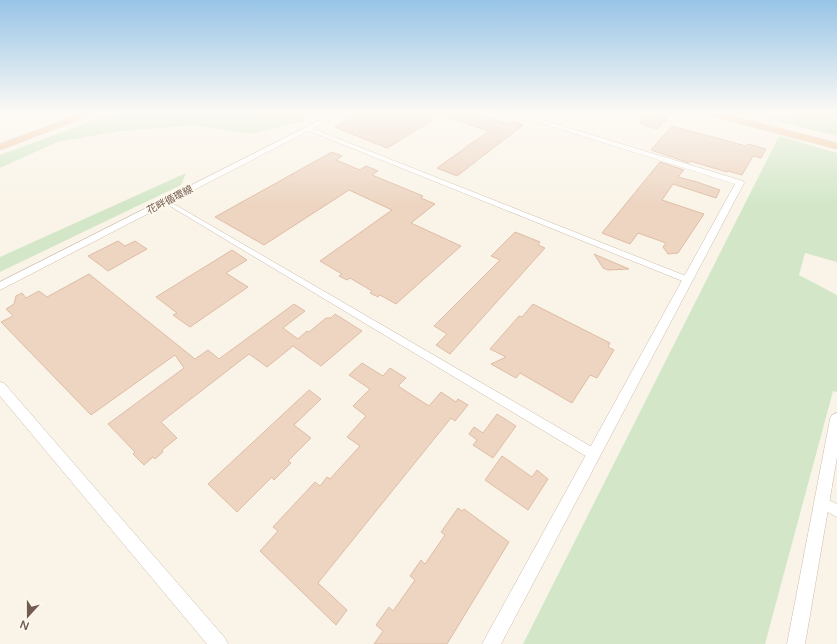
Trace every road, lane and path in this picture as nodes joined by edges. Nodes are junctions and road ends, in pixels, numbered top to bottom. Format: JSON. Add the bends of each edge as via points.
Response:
{"nodes":[{"id":1,"x":11,"y":143,"type":"edge"},
{"id":2,"x":282,"y":143,"type":"edge"},
{"id":3,"x":344,"y":143,"type":"edge"},
{"id":4,"x":610,"y":143,"type":"edge"},
{"id":5,"x":826,"y":143,"type":"edge"},
{"id":6,"x":837,"y":146,"type":"edge"},
{"id":7,"x":0,"y":147,"type":"edge"},
{"id":8,"x":167,"y":202,"type":"junction"},
{"id":9,"x":688,"y":280,"type":"junction"},
{"id":10,"x":0,"y":286,"type":"edge"},
{"id":11,"x":0,"y":387,"type":"edge"},
{"id":12,"x":837,"y":419,"type":"edge"},
{"id":13,"x":593,"y":454,"type":"junction"},
{"id":14,"x":822,"y":503,"type":"junction"},
{"id":15,"x":837,"y":511,"type":"edge"},
{"id":16,"x":219,"y":644,"type":"edge"},
{"id":17,"x":491,"y":644,"type":"edge"},
{"id":18,"x":796,"y":644,"type":"edge"}],
"edges":[{"from":1,"to":7,"type":"highway"},
{"from":2,"to":8,"type":"street","name":"花畔循環線"},
{"from":3,"to":9,"type":"street"},
{"from":4,"to":9,"type":"street","via":[[740,183]]},
{"from":5,"to":6,"type":"highway"},
{"from":8,"to":10,"type":"street","name":"花畔循環線"},
{"from":8,"to":13,"type":"street"},
{"from":9,"to":13,"type":"street"},
{"from":11,"to":16,"type":"street"},
{"from":12,"to":14,"type":"street"},
{"from":13,"to":17,"type":"street"},
{"from":14,"to":15,"type":"street"},
{"from":14,"to":18,"type":"street"}]}
